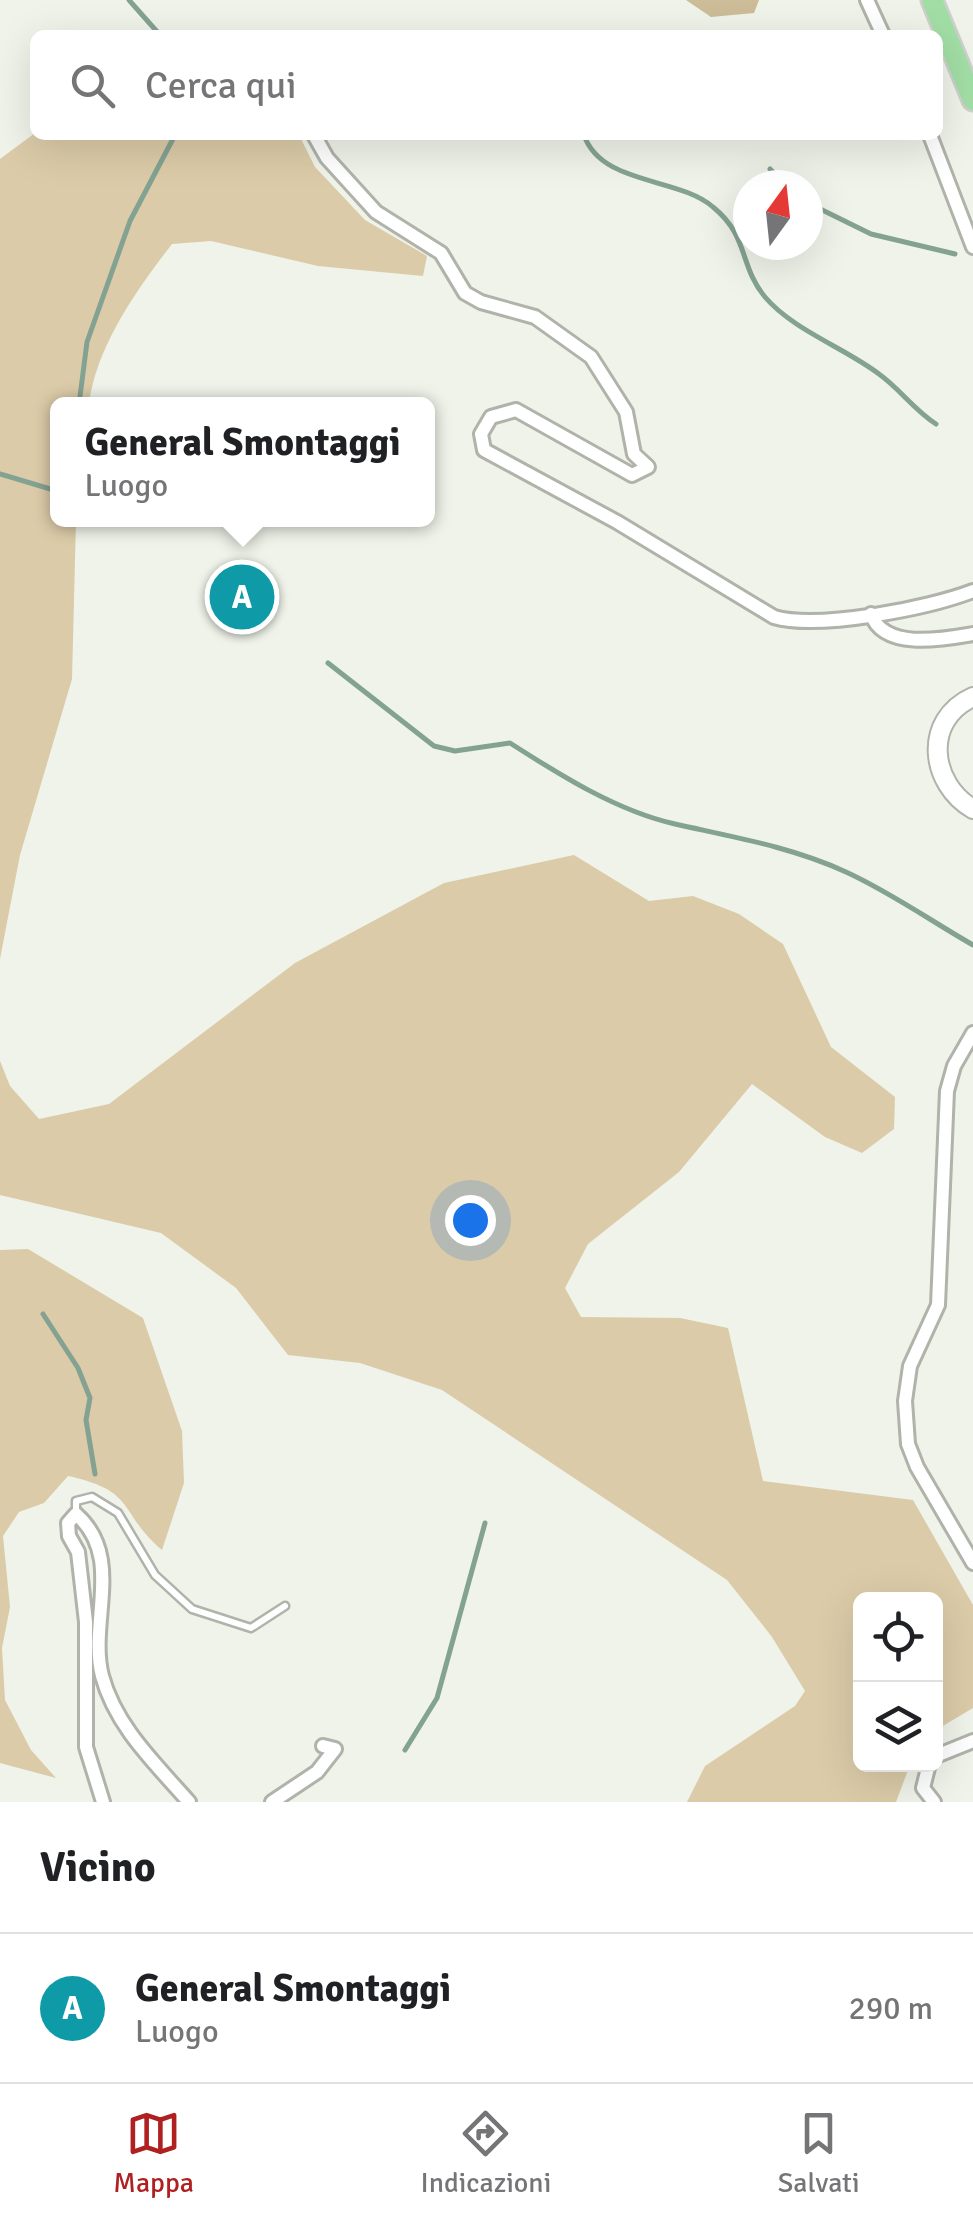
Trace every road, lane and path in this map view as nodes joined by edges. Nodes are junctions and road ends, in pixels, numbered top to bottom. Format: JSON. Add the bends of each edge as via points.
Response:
{"nodes":[{"id":1,"x":867,"y":0,"type":"edge"},
{"id":2,"x":932,"y":0,"type":"edge"},
{"id":3,"x":880,"y":30,"type":"edge"},
{"id":4,"x":973,"y":100,"type":"edge"},
{"id":5,"x":317,"y":140,"type":"edge"},
{"id":6,"x":932,"y":140,"type":"edge"},
{"id":7,"x":973,"y":246,"type":"edge"},
{"id":8,"x":973,"y":591,"type":"edge"},
{"id":9,"x":871,"y":614,"type":"junction"},
{"id":10,"x":973,"y":634,"type":"edge"},
{"id":11,"x":973,"y":697,"type":"edge"},
{"id":12,"x":973,"y":809,"type":"edge"},
{"id":13,"x":973,"y":1033,"type":"edge"},
{"id":14,"x":76,"y":1514,"type":"junction"},
{"id":15,"x":973,"y":1563,"type":"edge"},
{"id":16,"x":286,"y":1606,"type":"dead end"},
{"id":17,"x":973,"y":1742,"type":"edge"},
{"id":18,"x":323,"y":1746,"type":"dead end"},
{"id":19,"x":943,"y":1753,"type":"edge"},
{"id":20,"x":926,"y":1772,"type":"edge"},
{"id":21,"x":103,"y":1802,"type":"edge"},
{"id":22,"x":189,"y":1802,"type":"edge"},
{"id":23,"x":272,"y":1802,"type":"edge"},
{"id":24,"x":934,"y":1802,"type":"edge"}],
"edges":[{"from":1,"to":3,"type":"street"},
{"from":2,"to":4,"type":"main road"},
{"from":5,"to":9,"type":"street","via":[[376,212],[440,253],[465,293],[535,317],[591,357],[626,412],[634,454],[648,467],[632,475],[516,410],[487,420],[484,450],[774,617],[821,622]]},
{"from":6,"to":7,"type":"street"},
{"from":8,"to":9,"type":"street"},
{"from":9,"to":10,"type":"street","via":[[882,628],[923,641]]},
{"from":11,"to":12,"type":"street","via":[[951,713],[936,749],[946,786]]},
{"from":13,"to":15,"type":"street","via":[[946,1092],[938,1305],[910,1366],[905,1401],[917,1467]]},
{"from":14,"to":16,"type":"lane","via":[[76,1501],[92,1497],[118,1513],[155,1575],[192,1610],[251,1628]]},
{"from":14,"to":21,"type":"street","via":[[68,1536],[78,1552],[86,1622],[86,1746]]},
{"from":14,"to":22,"type":"street","via":[[91,1527],[98,1549],[104,1592],[100,1672],[111,1704],[152,1765]]},
{"from":17,"to":19,"type":"street"},
{"from":18,"to":23,"type":"street","via":[[335,1749],[317,1772]]},
{"from":20,"to":24,"type":"street","via":[[923,1788]]}]}
